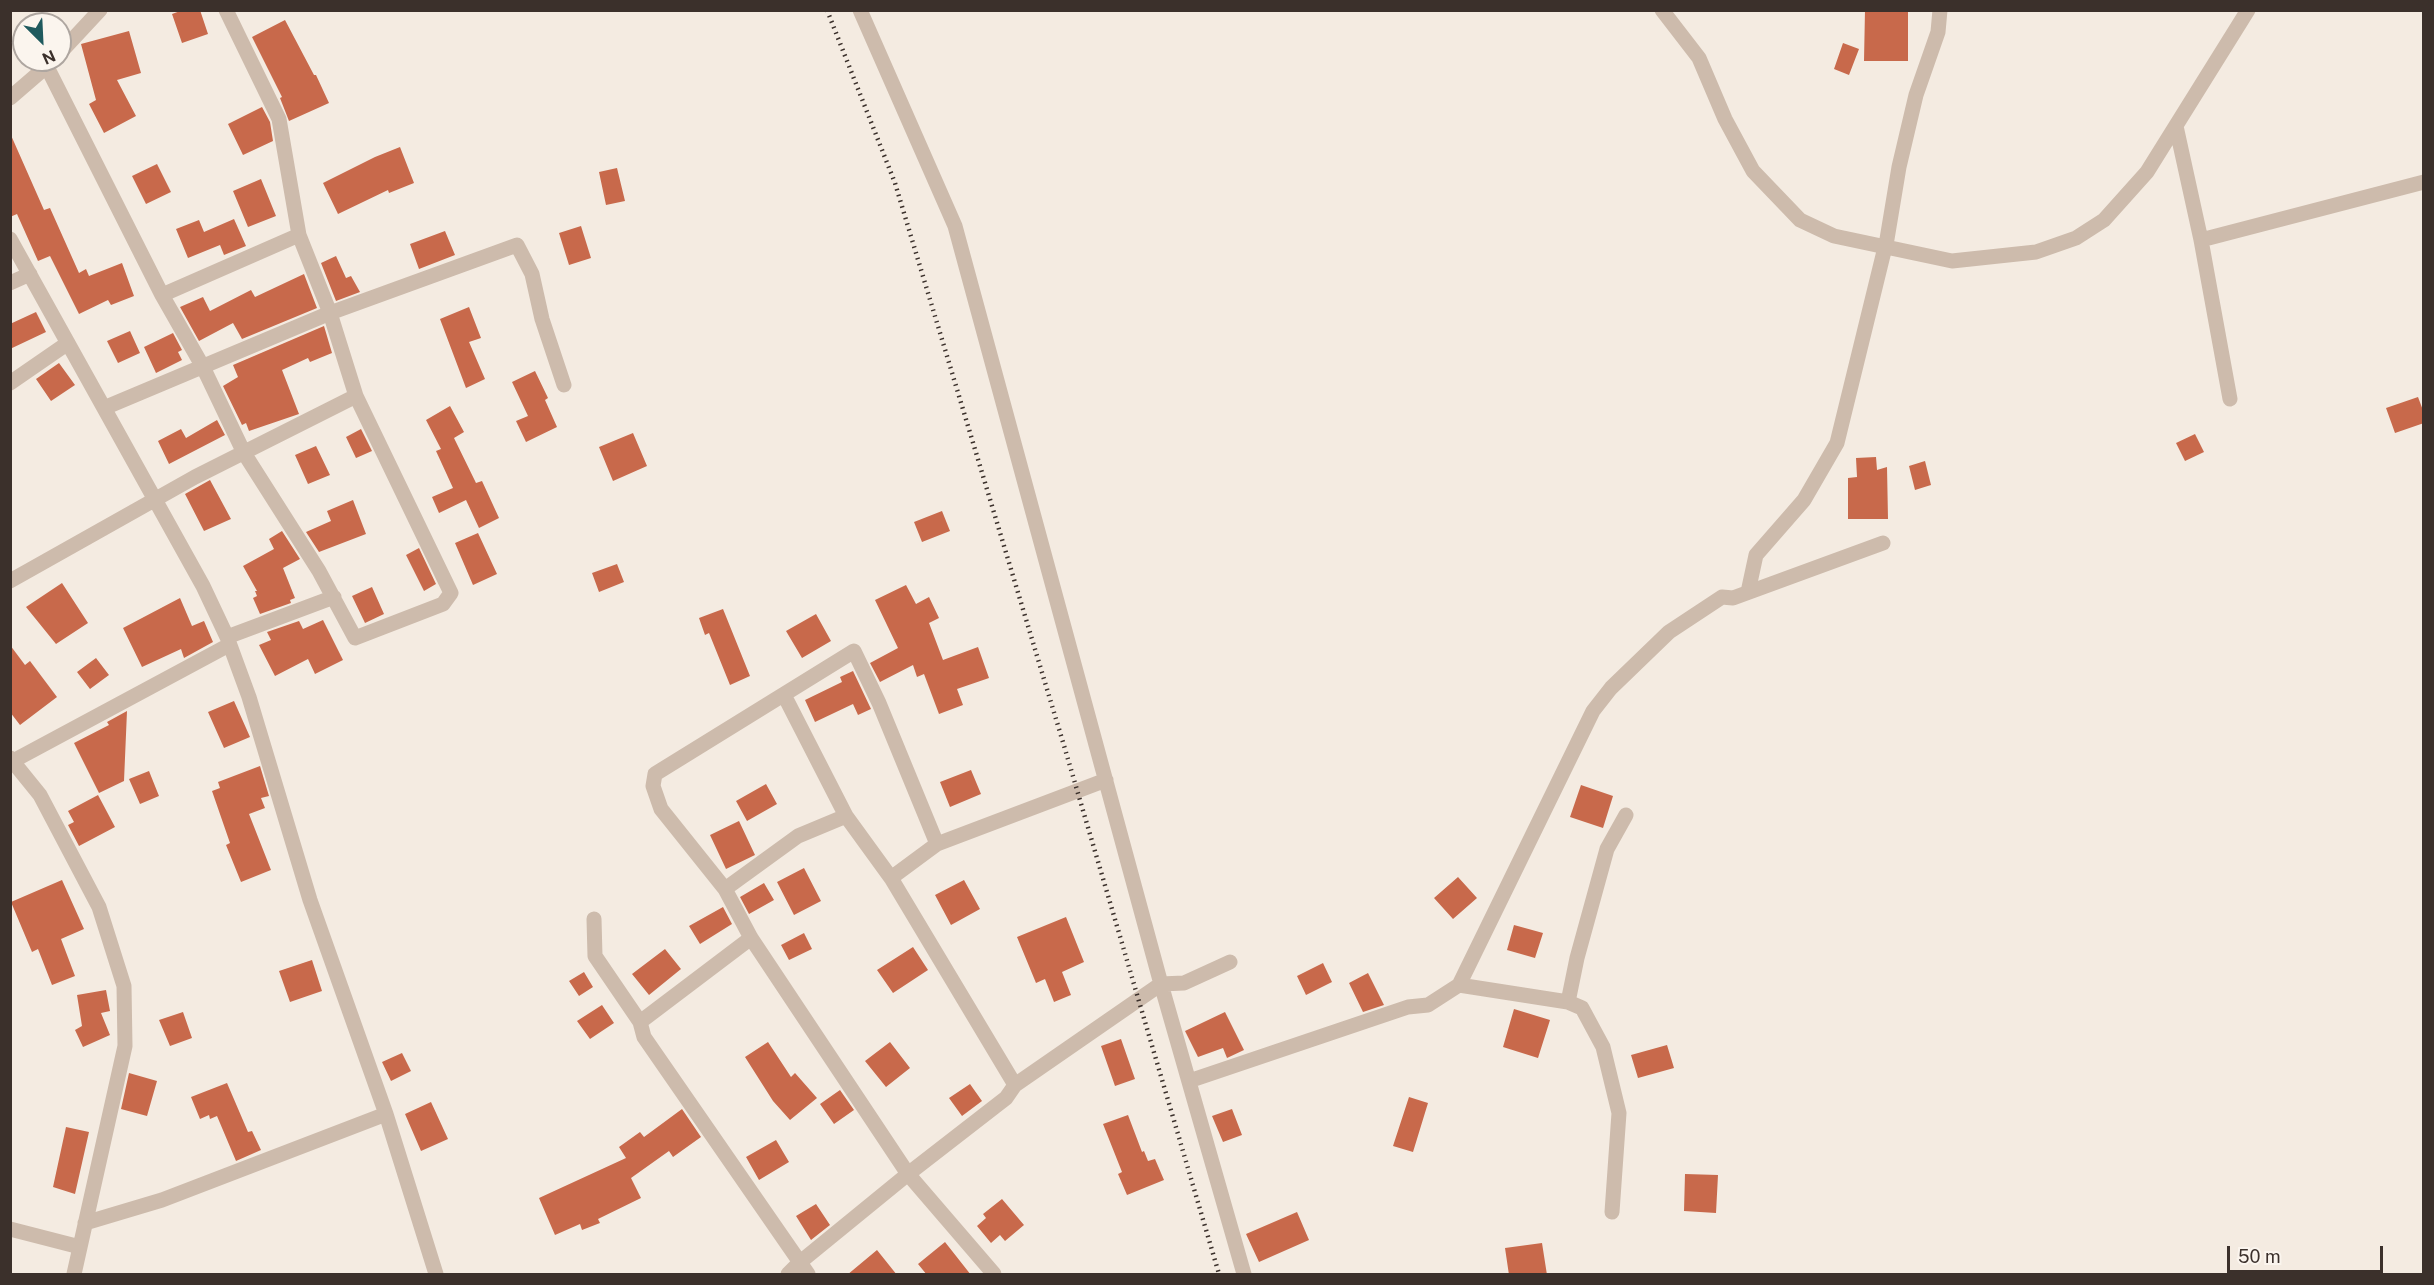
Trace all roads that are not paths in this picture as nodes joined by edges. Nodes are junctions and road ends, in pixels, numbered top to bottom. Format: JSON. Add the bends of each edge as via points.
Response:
{"nodes":[{"id":1,"x":100,"y":10,"type":"edge"},
{"id":2,"x":226,"y":10,"type":"edge"},
{"id":3,"x":860,"y":10,"type":"edge"},
{"id":4,"x":1662,"y":10,"type":"edge"},
{"id":5,"x":1940,"y":10,"type":"edge"},
{"id":6,"x":2248,"y":10,"type":"edge"},
{"id":7,"x":72,"y":41,"type":"edge"},
{"id":8,"x":40,"y":72,"type":"edge"},
{"id":9,"x":55,"y":72,"type":"edge"},
{"id":10,"x":10,"y":98,"type":"edge"},
{"id":11,"x":2176,"y":126,"type":"junction"},
{"id":12,"x":2424,"y":182,"type":"edge"},
{"id":13,"x":299,"y":235,"type":"junction"},
{"id":14,"x":10,"y":238,"type":"edge"},
{"id":15,"x":2200,"y":240,"type":"junction"},
{"id":16,"x":1885,"y":247,"type":"junction"},
{"id":17,"x":30,"y":274,"type":"junction"},
{"id":18,"x":10,"y":283,"type":"edge"},
{"id":19,"x":162,"y":296,"type":"junction"},
{"id":20,"x":330,"y":313,"type":"junction"},
{"id":21,"x":68,"y":343,"type":"junction"},
{"id":22,"x":203,"y":366,"type":"junction"},
{"id":23,"x":10,"y":383,"type":"edge"},
{"id":24,"x":564,"y":385,"type":"dead end"},
{"id":25,"x":356,"y":396,"type":"junction"},
{"id":26,"x":2230,"y":399,"type":"dead end"},
{"id":27,"x":104,"y":408,"type":"junction"},
{"id":28,"x":244,"y":453,"type":"junction"},
{"id":29,"x":156,"y":501,"type":"junction"},
{"id":30,"x":1882,"y":543,"type":"dead end"},
{"id":31,"x":10,"y":581,"type":"edge"},
{"id":32,"x":1748,"y":592,"type":"junction"},
{"id":33,"x":334,"y":597,"type":"junction"},
{"id":34,"x":228,"y":641,"type":"junction"},
{"id":35,"x":784,"y":695,"type":"junction"},
{"id":36,"x":12,"y":760,"type":"edge"},
{"id":37,"x":1106,"y":780,"type":"junction"},
{"id":38,"x":1626,"y":815,"type":"dead end"},
{"id":39,"x":846,"y":816,"type":"junction"},
{"id":40,"x":937,"y":844,"type":"junction"},
{"id":41,"x":891,"y":878,"type":"junction"},
{"id":42,"x":725,"y":889,"type":"junction"},
{"id":43,"x":594,"y":919,"type":"dead end"},
{"id":44,"x":751,"y":938,"type":"junction"},
{"id":45,"x":1230,"y":962,"type":"dead end"},
{"id":46,"x":1161,"y":984,"type":"junction"},
{"id":47,"x":1459,"y":985,"type":"junction"},
{"id":48,"x":1568,"y":1002,"type":"junction"},
{"id":49,"x":640,"y":1022,"type":"junction"},
{"id":50,"x":1189,"y":1081,"type":"junction"},
{"id":51,"x":1015,"y":1085,"type":"junction"},
{"id":52,"x":386,"y":1114,"type":"junction"},
{"id":53,"x":908,"y":1174,"type":"junction"},
{"id":54,"x":1612,"y":1212,"type":"dead end"},
{"id":55,"x":85,"y":1223,"type":"junction"},
{"id":56,"x":10,"y":1229,"type":"edge"},
{"id":57,"x":80,"y":1247,"type":"junction"},
{"id":58,"x":803,"y":1269,"type":"edge"},
{"id":59,"x":74,"y":1275,"type":"edge"},
{"id":60,"x":436,"y":1275,"type":"edge"},
{"id":61,"x":788,"y":1275,"type":"edge"},
{"id":62,"x":994,"y":1275,"type":"edge"},
{"id":63,"x":1244,"y":1275,"type":"edge"}],
"edges":[{"from":1,"to":7,"type":"street"},
{"from":2,"to":13,"type":"street","via":[[279,119]]},
{"from":3,"to":37,"type":"street","via":[[955,226]]},
{"from":4,"to":16,"type":"street","via":[[1699,58],[1753,171],[1800,220],[1834,236]]},
{"from":5,"to":16,"type":"street","via":[[1938,32],[1916,95],[1899,167]]},
{"from":6,"to":11,"type":"street"},
{"from":8,"to":10,"type":"street"},
{"from":9,"to":19,"type":"street"},
{"from":11,"to":15,"type":"street"},
{"from":11,"to":16,"type":"street","via":[[2147,172],[2104,220],[2076,238],[2036,252],[1952,261]]},
{"from":12,"to":15,"type":"street"},
{"from":13,"to":19,"type":"street"},
{"from":13,"to":20,"type":"street"},
{"from":14,"to":17,"type":"street"},
{"from":15,"to":26,"type":"street"},
{"from":16,"to":32,"type":"street","via":[[1837,443],[1804,500],[1756,555]]},
{"from":17,"to":18,"type":"street"},
{"from":17,"to":21,"type":"street"},
{"from":19,"to":22,"type":"street"},
{"from":20,"to":22,"type":"street"},
{"from":20,"to":24,"type":"street","via":[[517,245],[532,274]]},
{"from":20,"to":25,"type":"street"},
{"from":21,"to":23,"type":"street"},
{"from":21,"to":27,"type":"street"},
{"from":22,"to":27,"type":"street"},
{"from":22,"to":28,"type":"street"},
{"from":25,"to":28,"type":"street"},
{"from":25,"to":33,"type":"street","via":[[451,593],[443,604],[355,638]]},
{"from":27,"to":29,"type":"street"},
{"from":28,"to":29,"type":"street"},
{"from":28,"to":33,"type":"street"},
{"from":29,"to":31,"type":"street"},
{"from":29,"to":34,"type":"street"},
{"from":30,"to":32,"type":"street"},
{"from":32,"to":47,"type":"street","via":[[1733,598],[1722,597],[1669,632],[1593,711]]},
{"from":33,"to":34,"type":"street"},
{"from":34,"to":36,"type":"street"},
{"from":34,"to":52,"type":"street","via":[[249,697],[310,900]]},
{"from":35,"to":39,"type":"street"},
{"from":35,"to":40,"type":"street","via":[[854,651]]},
{"from":35,"to":42,"type":"street","via":[[655,774],[653,786],[661,809]]},
{"from":36,"to":55,"type":"street","via":[[40,795],[99,908],[124,986],[125,1046]]},
{"from":37,"to":40,"type":"street"},
{"from":37,"to":46,"type":"street"},
{"from":38,"to":48,"type":"street","via":[[1607,849]]},
{"from":39,"to":41,"type":"street"},
{"from":39,"to":42,"type":"street","via":[[798,836]]},
{"from":40,"to":41,"type":"street"},
{"from":41,"to":51,"type":"street"},
{"from":42,"to":44,"type":"street"},
{"from":43,"to":49,"type":"street","via":[[595,956]]},
{"from":44,"to":49,"type":"street"},
{"from":44,"to":53,"type":"street"},
{"from":45,"to":46,"type":"street","via":[[1184,983]]},
{"from":46,"to":50,"type":"street"},
{"from":46,"to":51,"type":"street"},
{"from":47,"to":48,"type":"street"},
{"from":47,"to":50,"type":"street","via":[[1428,1005],[1408,1007]]},
{"from":48,"to":54,"type":"street","via":[[1582,1008],[1603,1047],[1619,1113]]},
{"from":49,"to":58,"type":"street","via":[[644,1037]]},
{"from":50,"to":63,"type":"street"},
{"from":51,"to":53,"type":"street","via":[[1006,1098]]},
{"from":52,"to":55,"type":"street","via":[[162,1200]]},
{"from":52,"to":60,"type":"street"},
{"from":53,"to":58,"type":"street"},
{"from":53,"to":62,"type":"street"},
{"from":55,"to":57,"type":"street"},
{"from":56,"to":57,"type":"street"},
{"from":57,"to":59,"type":"street"},
{"from":58,"to":61,"type":"street"}]}
